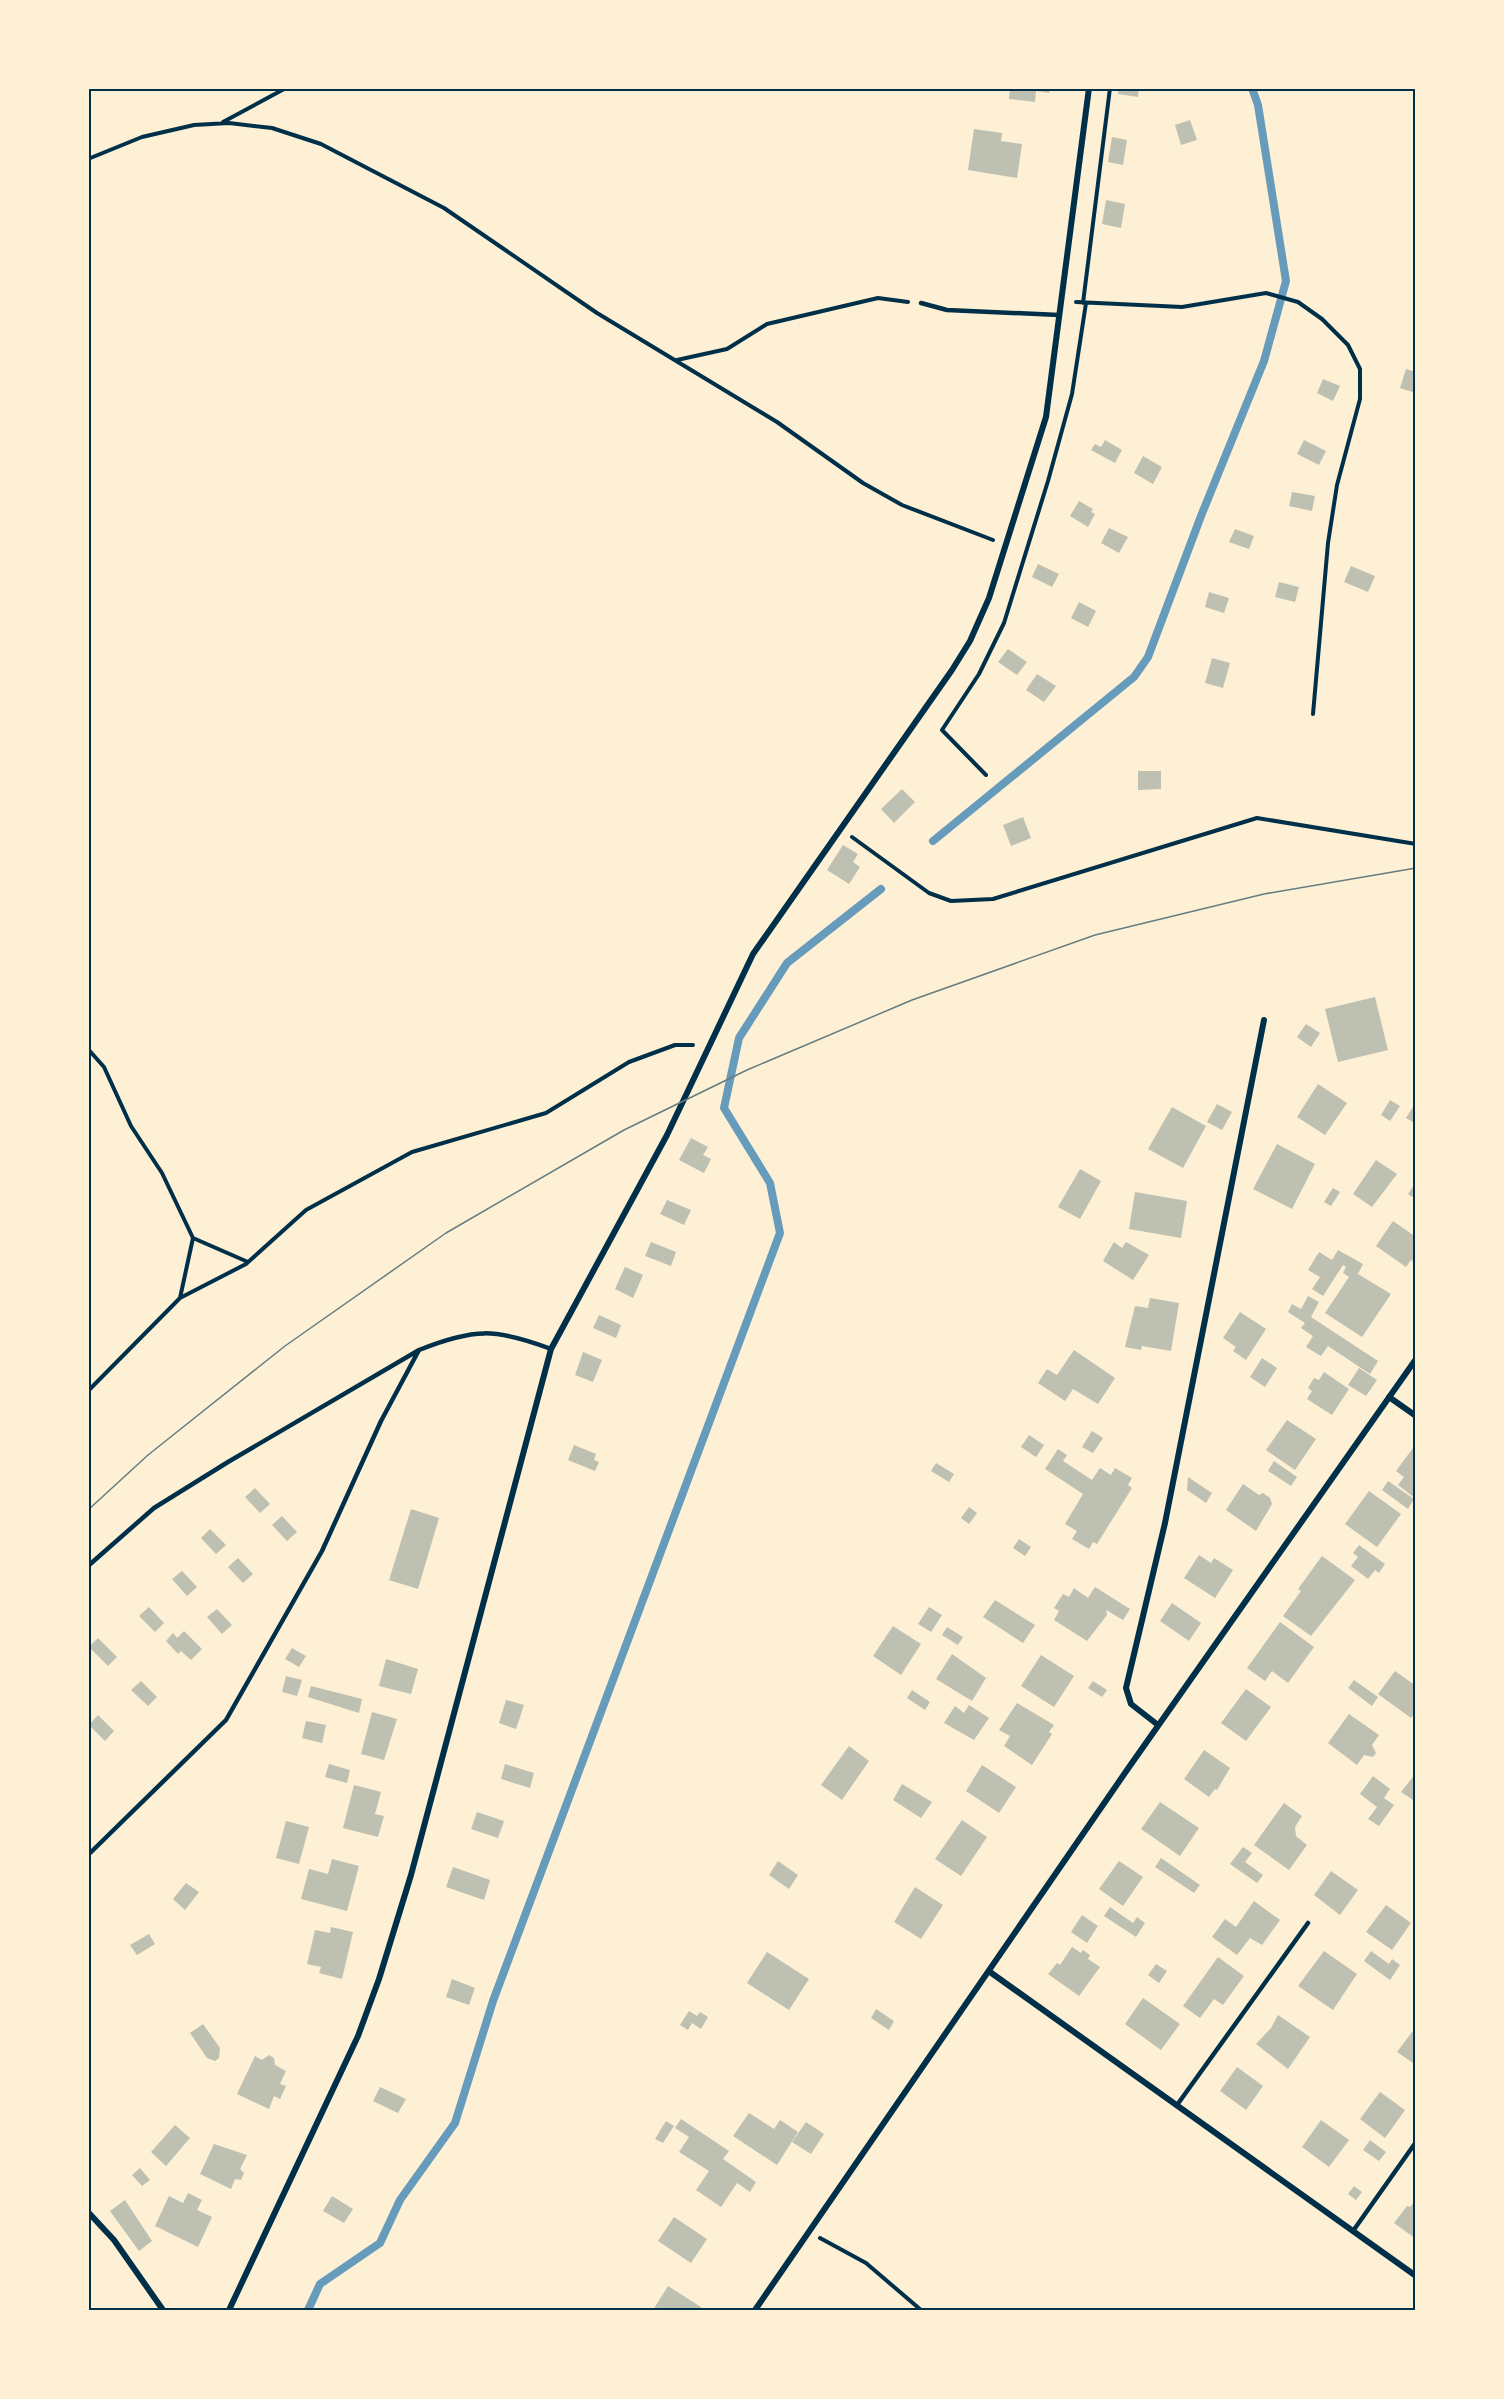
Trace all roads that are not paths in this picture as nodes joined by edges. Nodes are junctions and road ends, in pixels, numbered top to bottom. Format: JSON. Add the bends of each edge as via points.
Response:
{"nodes":[{"id":1,"x":1089,"y":88,"type":"edge"},
{"id":2,"x":921,"y":303,"type":"road end"},
{"id":3,"x":1059,"y":315,"type":"junction"},
{"id":4,"x":1264,"y":1020,"type":"dead end"},
{"id":5,"x":550,"y":1349,"type":"junction"},
{"id":6,"x":419,"y":1350,"type":"junction"},
{"id":7,"x":1416,"y":1359,"type":"edge"},
{"id":8,"x":1389,"y":1398,"type":"junction"},
{"id":9,"x":1416,"y":1416,"type":"edge"},
{"id":10,"x":88,"y":1566,"type":"edge"},
{"id":11,"x":1158,"y":1725,"type":"junction"},
{"id":12,"x":88,"y":1855,"type":"edge"},
{"id":13,"x":1308,"y":1923,"type":"dead end"},
{"id":14,"x":990,"y":1972,"type":"junction"},
{"id":15,"x":1177,"y":2106,"type":"junction"},
{"id":16,"x":1416,"y":2142,"type":"edge"},
{"id":17,"x":88,"y":2212,"type":"edge"},
{"id":18,"x":1353,"y":2231,"type":"junction"},
{"id":19,"x":1416,"y":2276,"type":"edge"},
{"id":20,"x":164,"y":2310,"type":"edge"},
{"id":21,"x":230,"y":2310,"type":"edge"},
{"id":22,"x":755,"y":2310,"type":"edge"}],
"edges":[{"from":1,"to":3,"type":"street"},
{"from":2,"to":3,"type":"lane","via":[[947,310]]},
{"from":3,"to":5,"type":"street","via":[[1046,417],[1007,545],[970,641],[753,954],[667,1135]]},
{"from":4,"to":11,"type":"street","via":[[1165,1523],[1126,1688],[1131,1704]]},
{"from":5,"to":6,"type":"lane","via":[[515,1335],[483,1333],[450,1337]]},
{"from":5,"to":21,"type":"street","via":[[411,1875],[379,1979],[358,2036]]},
{"from":6,"to":10,"type":"lane","via":[[154,1508]]},
{"from":6,"to":12,"type":"lane","via":[[381,1421],[322,1551],[257,1663],[240,1701],[226,1720]]},
{"from":7,"to":8,"type":"street"},
{"from":8,"to":9,"type":"street"},
{"from":8,"to":11,"type":"street"},
{"from":11,"to":14,"type":"street"},
{"from":13,"to":15,"type":"lane"},
{"from":14,"to":15,"type":"street"},
{"from":14,"to":22,"type":"street"},
{"from":15,"to":18,"type":"street"},
{"from":16,"to":18,"type":"lane"},
{"from":17,"to":20,"type":"street","via":[[114,2240]]},
{"from":18,"to":19,"type":"street"}]}
